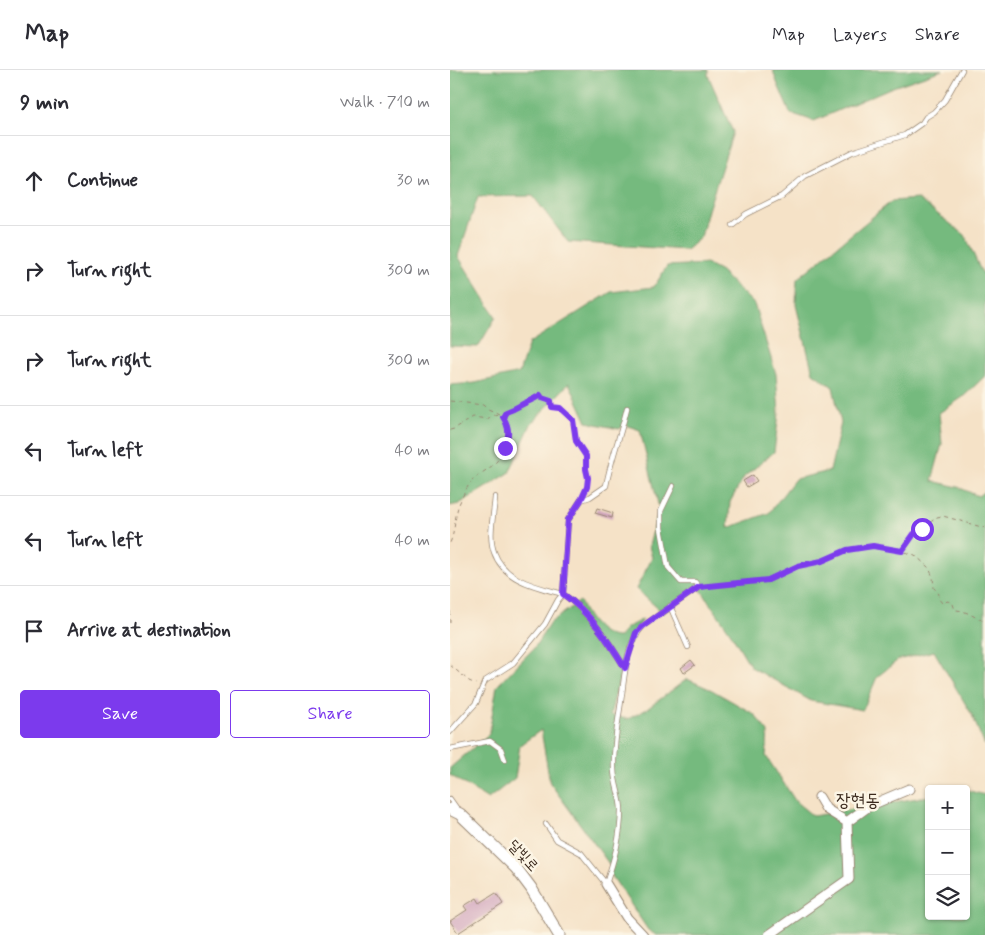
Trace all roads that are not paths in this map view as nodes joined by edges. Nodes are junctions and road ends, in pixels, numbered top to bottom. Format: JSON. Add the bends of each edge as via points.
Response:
{"nodes":[{"id":1,"x":962,"y":70,"type":"edge"},
{"id":2,"x":732,"y":225,"type":"dead end"},
{"id":3,"x":627,"y":408,"type":"dead end"},
{"id":4,"x":673,"y":486,"type":"dead end"},
{"id":5,"x":495,"y":497,"type":"dead end"},
{"id":6,"x":563,"y":594,"type":"junction"},
{"id":7,"x":670,"y":606,"type":"junction"},
{"id":8,"x":688,"y":647,"type":"dead end"},
{"id":9,"x":625,"y":668,"type":"junction"},
{"id":10,"x":450,"y":732,"type":"edge"},
{"id":11,"x":450,"y":749,"type":"edge"},
{"id":12,"x":505,"y":760,"type":"dead end"},
{"id":13,"x":909,"y":789,"type":"dead end"},
{"id":14,"x":819,"y":797,"type":"dead end"},
{"id":15,"x":450,"y":799,"type":"edge"},
{"id":16,"x":455,"y":812,"type":"edge"},
{"id":17,"x":847,"y":822,"type":"junction"},
{"id":18,"x":546,"y":824,"type":"dead end"},
{"id":19,"x":606,"y":884,"type":"junction"},
{"id":20,"x":559,"y":935,"type":"edge"},
{"id":21,"x":643,"y":935,"type":"edge"},
{"id":22,"x":769,"y":935,"type":"edge"}],
"edges":[{"from":1,"to":2,"type":"lane","via":[[945,100],[912,130],[852,152],[805,176],[782,196]]},
{"from":3,"to":6,"type":"lane","via":[[610,460],[606,486],[581,500],[568,520]]},
{"from":4,"to":7,"type":"lane","via":[[661,510],[668,567],[681,582],[695,582],[699,587]]},
{"from":5,"to":6,"type":"lane","via":[[493,551],[500,564],[519,580]]},
{"from":6,"to":9,"type":"lane","via":[[576,603],[604,634]]},
{"from":6,"to":10,"type":"lane","via":[[545,624],[513,663],[485,681],[476,703]]},
{"from":7,"to":8,"type":"lane"},
{"from":7,"to":9,"type":"lane","via":[[636,633]]},
{"from":9,"to":19,"type":"lane","via":[[614,770],[621,807],[620,828]]},
{"from":11,"to":12,"type":"lane","via":[[490,741],[501,749]]},
{"from":13,"to":17,"type":"street","via":[[869,806]]},
{"from":14,"to":17,"type":"street","via":[[826,809]]},
{"from":15,"to":16,"type":"lane"},
{"from":16,"to":20,"type":"main road","name":"달빛로","via":[[516,868]]},
{"from":17,"to":22,"type":"street","via":[[849,879]]},
{"from":18,"to":19,"type":"lane","via":[[557,840],[581,853]]},
{"from":19,"to":21,"type":"street","via":[[627,918]]}]}
